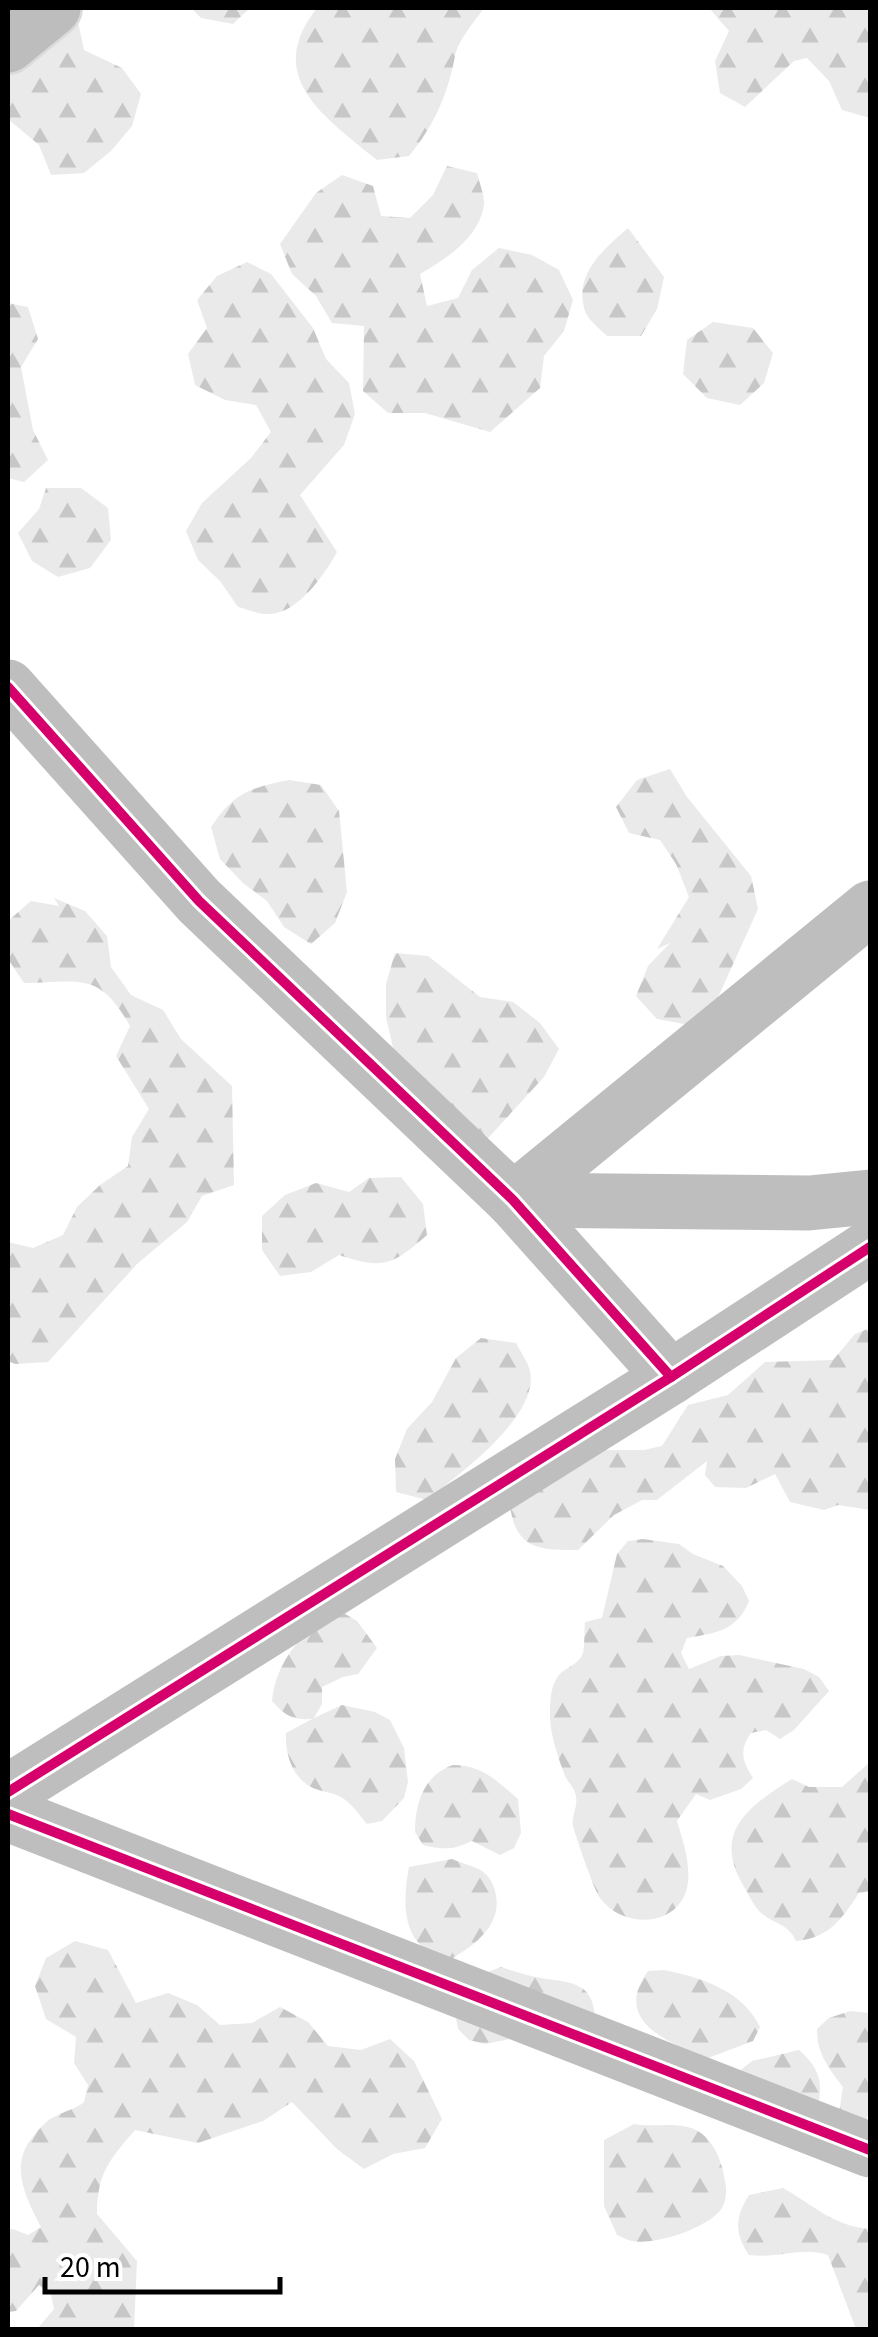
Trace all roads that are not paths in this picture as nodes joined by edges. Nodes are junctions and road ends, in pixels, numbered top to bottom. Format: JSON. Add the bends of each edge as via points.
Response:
{"nodes":[{"id":1,"x":52,"y":8,"type":"edge"},
{"id":2,"x":8,"y":45,"type":"edge"},
{"id":3,"x":8,"y":687,"type":"edge"},
{"id":4,"x":870,"y":908,"type":"edge"},
{"id":5,"x":870,"y":1197,"type":"edge"},
{"id":6,"x":513,"y":1200,"type":"junction"},
{"id":7,"x":870,"y":1247,"type":"edge"},
{"id":8,"x":672,"y":1377,"type":"junction"},
{"id":9,"x":8,"y":1792,"type":"edge"},
{"id":10,"x":8,"y":1814,"type":"edge"},
{"id":11,"x":870,"y":2150,"type":"edge"}],
"edges":[{"from":1,"to":2,"type":"highway"},
{"from":3,"to":6,"type":"street","via":[[199,901]]},
{"from":4,"to":6,"type":"street"},
{"from":5,"to":6,"type":"street","via":[[808,1203]]},
{"from":6,"to":8,"type":"street"},
{"from":7,"to":8,"type":"street"},
{"from":8,"to":9,"type":"street"},
{"from":10,"to":11,"type":"street"}]}
